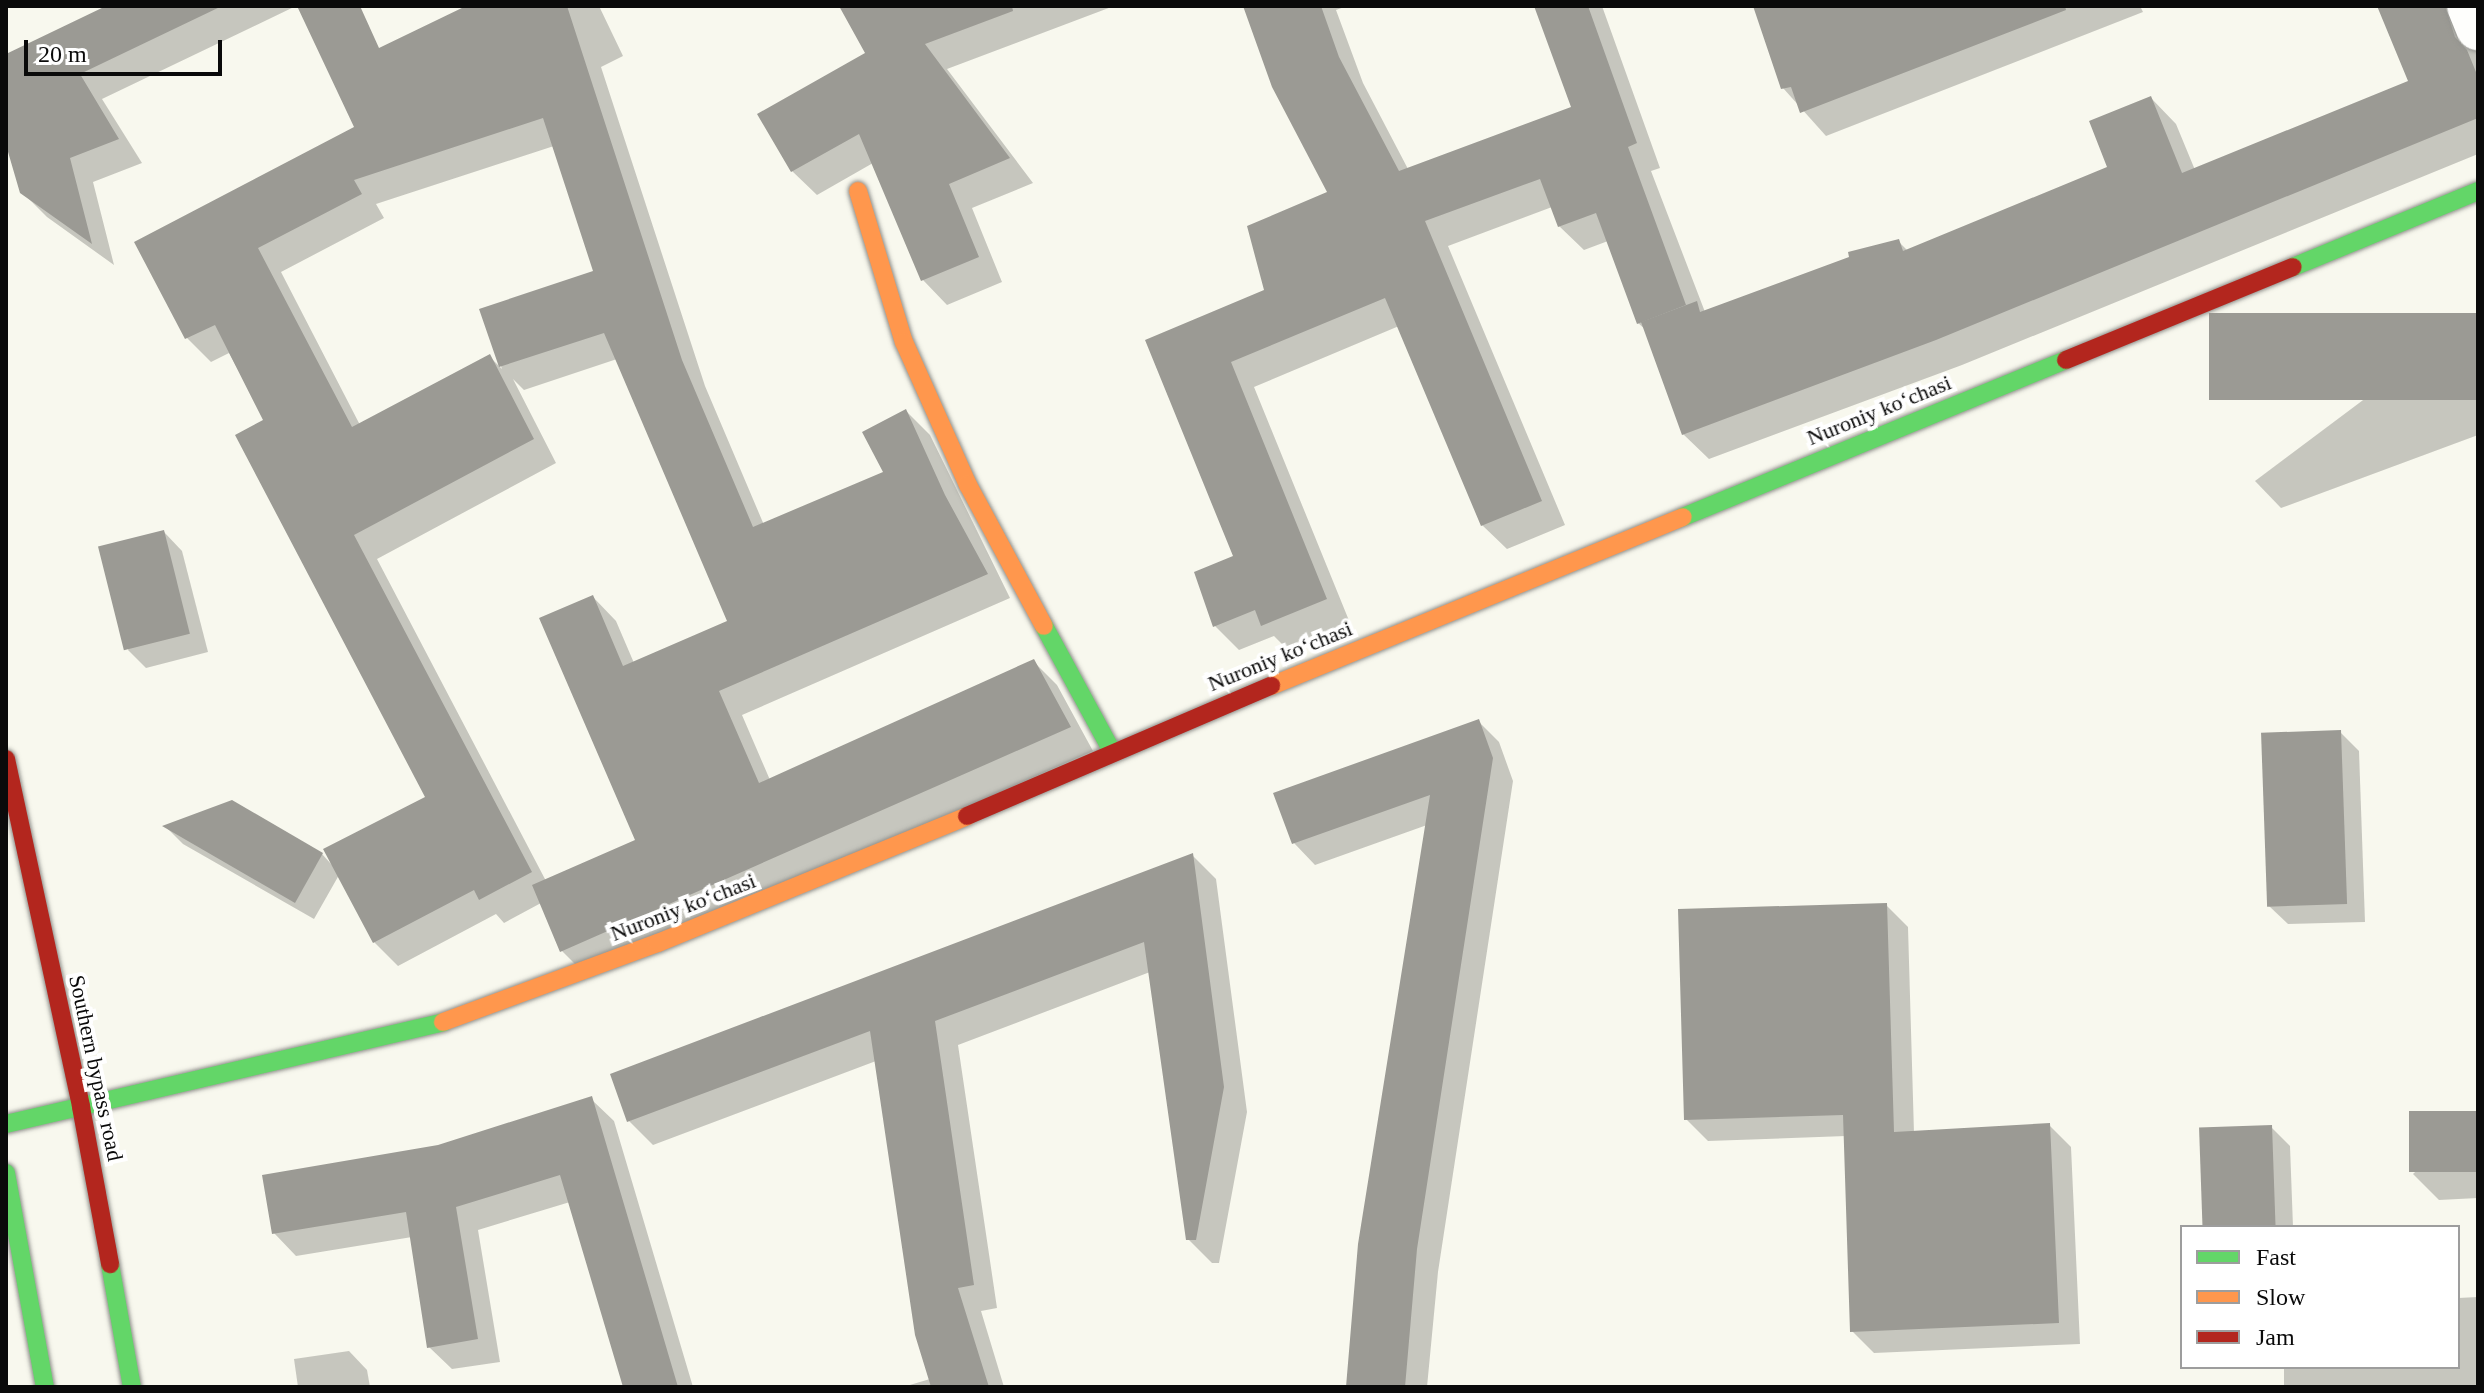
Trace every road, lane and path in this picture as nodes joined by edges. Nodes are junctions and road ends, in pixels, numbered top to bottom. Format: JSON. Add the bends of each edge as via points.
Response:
{"nodes":[{"id":1,"x":2469,"y":6,"type":"edge"},
{"id":2,"x":2478,"y":28,"type":"edge"},
{"id":3,"x":858,"y":191,"type":"dead end"},
{"id":4,"x":2478,"y":191,"type":"edge"},
{"id":5,"x":1112,"y":751,"type":"junction"},
{"id":6,"x":6,"y":759,"type":"edge"},
{"id":7,"x":81,"y":1107,"type":"junction"},
{"id":8,"x":6,"y":1124,"type":"edge"},
{"id":9,"x":6,"y":1173,"type":"edge"},
{"id":10,"x":45,"y":1387,"type":"edge"},
{"id":11,"x":132,"y":1387,"type":"edge"}],
"edges":[{"from":1,"to":2,"type":"street"},
{"from":3,"to":5,"type":"main road","via":[[904,342],[968,485]]},
{"from":4,"to":5,"type":"main road","name":"Nuroniy koʻchasi"},
{"from":5,"to":7,"type":"main road","name":"Nuroniy koʻchasi","via":[[831,874],[442,1022]]},
{"from":6,"to":7,"type":"main road","name":"Southern bypass road"},
{"from":7,"to":8,"type":"main road","name":"Nuroniy koʻchasi"},
{"from":7,"to":11,"type":"main road","name":"Southern bypass road"},
{"from":9,"to":10,"type":"main road"}]}
